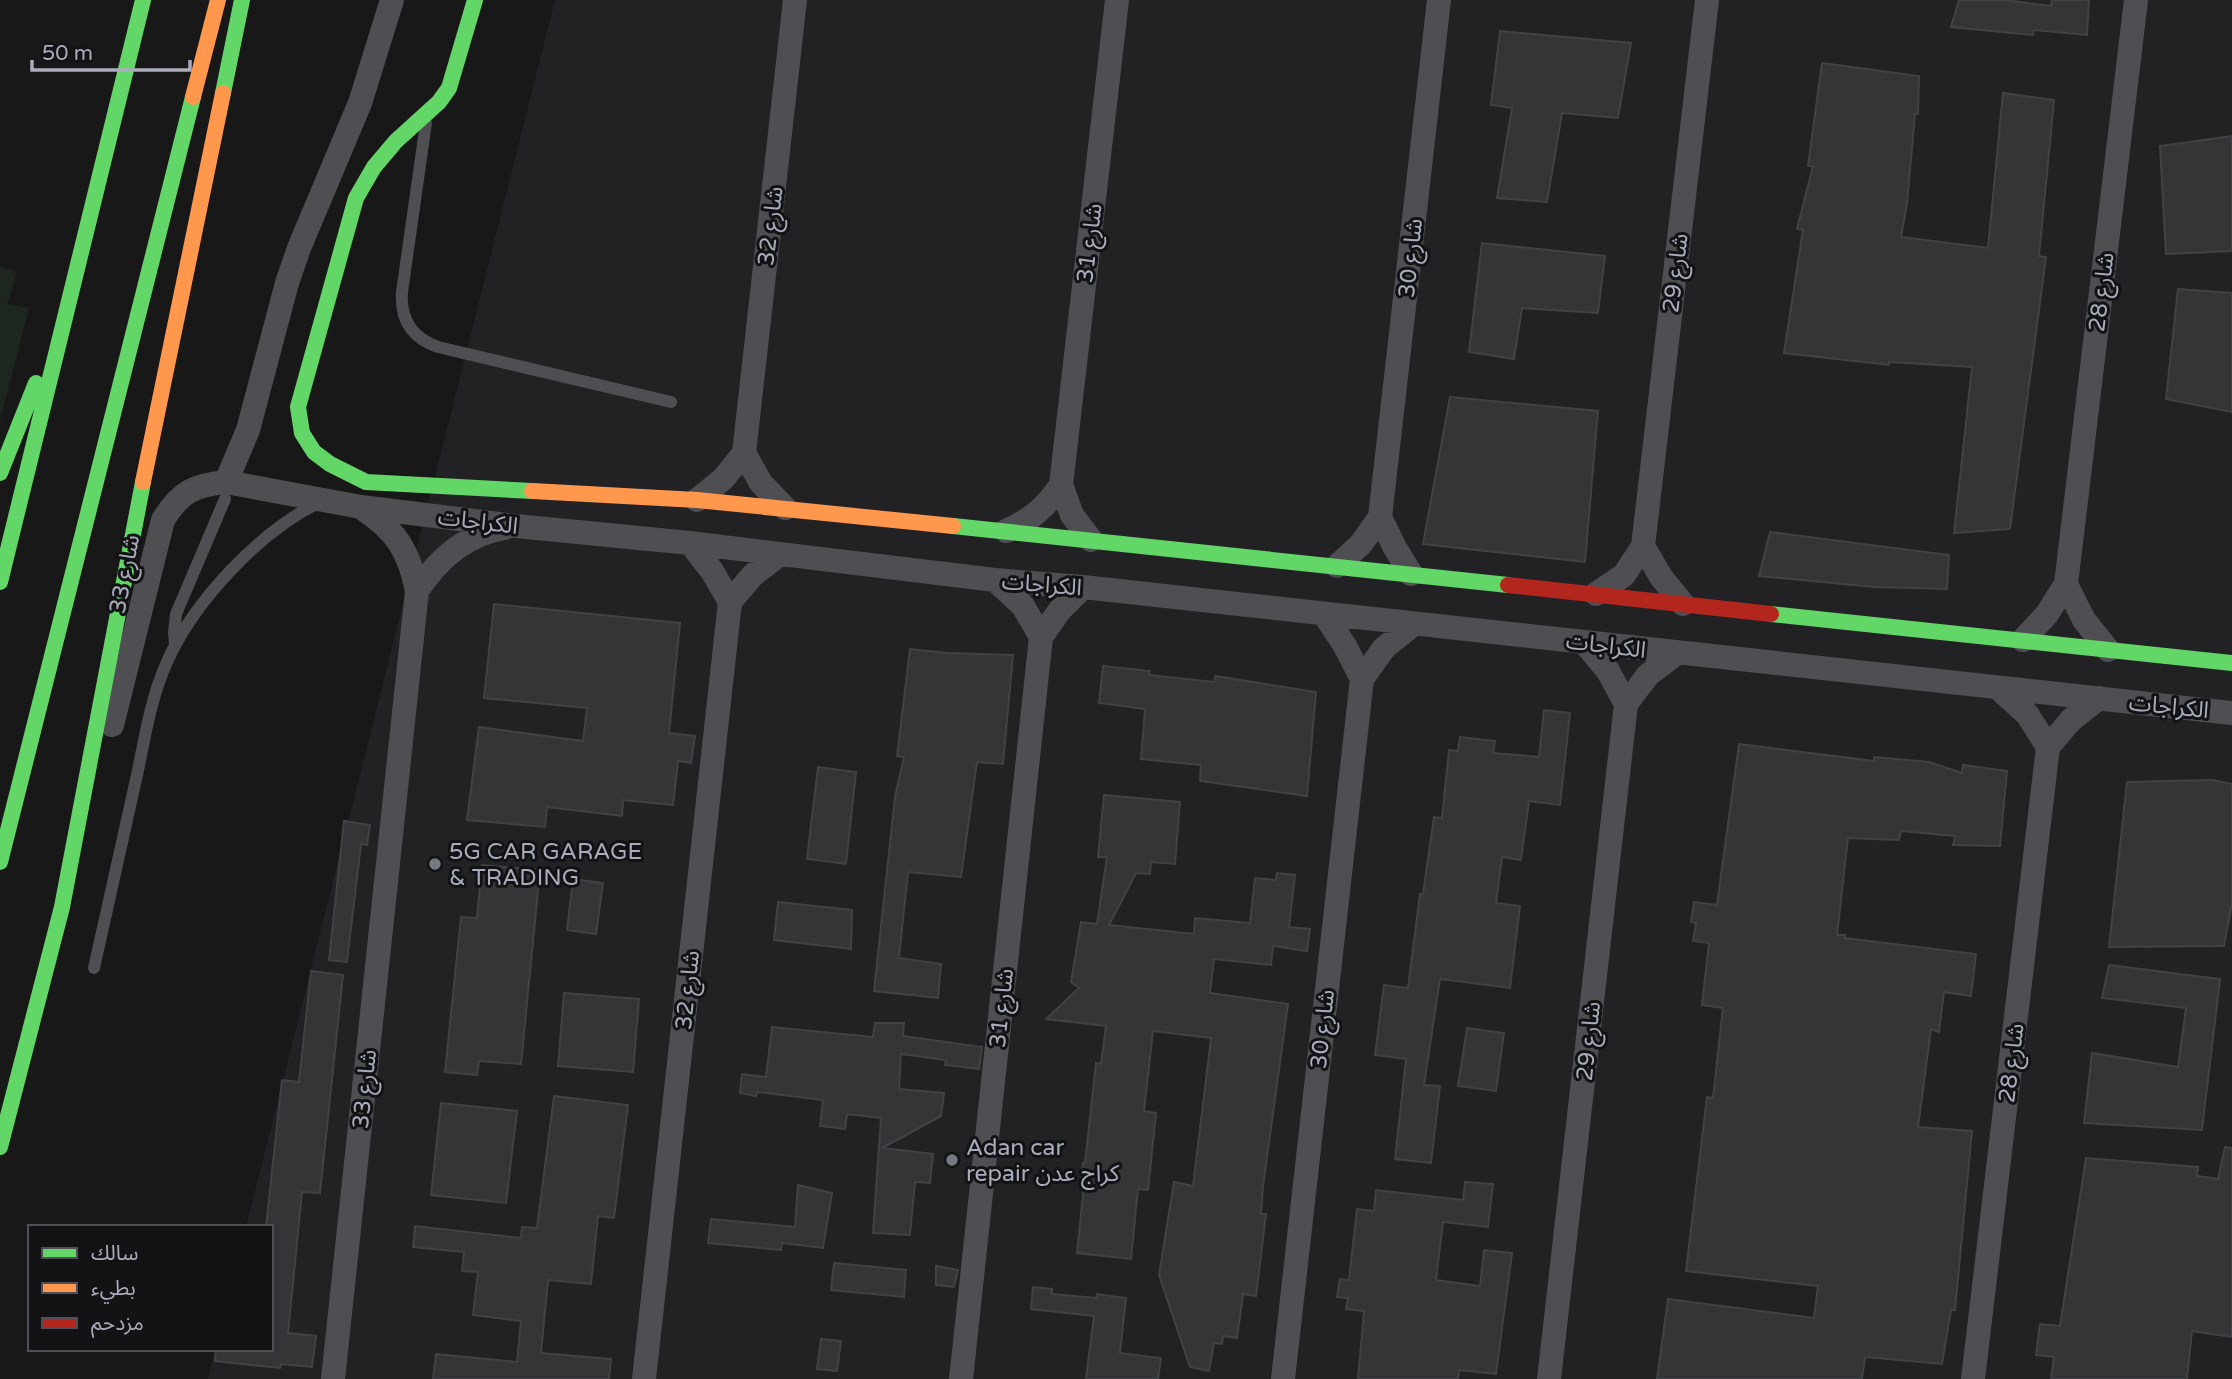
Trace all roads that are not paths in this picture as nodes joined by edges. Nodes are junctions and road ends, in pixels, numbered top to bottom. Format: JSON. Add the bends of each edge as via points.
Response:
{"nodes":[{"id":1,"x":143,"y":0,"type":"edge"},
{"id":2,"x":218,"y":0,"type":"edge"},
{"id":3,"x":242,"y":0,"type":"edge"},
{"id":4,"x":392,"y":0,"type":"edge"},
{"id":5,"x":475,"y":0,"type":"edge"},
{"id":6,"x":795,"y":0,"type":"edge"},
{"id":7,"x":1116,"y":0,"type":"edge"},
{"id":8,"x":1439,"y":0,"type":"edge"},
{"id":9,"x":1707,"y":0,"type":"edge"},
{"id":10,"x":2136,"y":0,"type":"edge"},
{"id":11,"x":428,"y":112,"type":"junction"},
{"id":12,"x":63,"y":322,"type":"junction"},
{"id":13,"x":671,"y":402,"type":"dead end"},
{"id":14,"x":744,"y":453,"type":"junction"},
{"id":15,"x":0,"y":473,"type":"edge"},
{"id":16,"x":1061,"y":485,"type":"junction"},
{"id":17,"x":225,"y":491,"type":"junction"},
{"id":18,"x":697,"y":500,"type":"junction"},
{"id":19,"x":323,"y":501,"type":"junction"},
{"id":20,"x":360,"y":507,"type":"junction"},
{"id":21,"x":785,"y":508,"type":"junction"},
{"id":22,"x":1380,"y":517,"type":"junction"},
{"id":23,"x":516,"y":526,"type":"junction"},
{"id":24,"x":1006,"y":531,"type":"junction"},
{"id":25,"x":1091,"y":540,"type":"junction"},
{"id":26,"x":690,"y":543,"type":"junction"},
{"id":27,"x":1643,"y":546,"type":"junction"},
{"id":28,"x":780,"y":554,"type":"junction"},
{"id":29,"x":1337,"y":566,"type":"junction"},
{"id":30,"x":1411,"y":574,"type":"junction"},
{"id":31,"x":995,"y":580,"type":"junction"},
{"id":32,"x":0,"y":582,"type":"edge"},
{"id":33,"x":2066,"y":584,"type":"junction"},
{"id":34,"x":1083,"y":587,"type":"junction"},
{"id":35,"x":417,"y":591,"type":"junction"},
{"id":36,"x":1596,"y":594,"type":"junction"},
{"id":37,"x":730,"y":602,"type":"junction"},
{"id":38,"x":1683,"y":604,"type":"junction"},
{"id":39,"x":1324,"y":614,"type":"junction"},
{"id":40,"x":1414,"y":624,"type":"junction"},
{"id":41,"x":1041,"y":637,"type":"junction"},
{"id":42,"x":2022,"y":640,"type":"junction"},
{"id":43,"x":1584,"y":642,"type":"junction"},
{"id":44,"x":176,"y":644,"type":"junction"},
{"id":45,"x":2108,"y":650,"type":"junction"},
{"id":46,"x":1677,"y":653,"type":"junction"},
{"id":47,"x":2232,"y":663,"type":"edge"},
{"id":48,"x":1362,"y":679,"type":"junction"},
{"id":49,"x":1998,"y":688,"type":"junction"},
{"id":50,"x":2099,"y":698,"type":"junction"},
{"id":51,"x":1626,"y":704,"type":"junction"},
{"id":52,"x":2232,"y":713,"type":"edge"},
{"id":53,"x":2048,"y":747,"type":"junction"},
{"id":54,"x":83,"y":804,"type":"junction"},
{"id":55,"x":0,"y":862,"type":"edge"},
{"id":56,"x":94,"y":968,"type":"dead end"},
{"id":57,"x":0,"y":1147,"type":"edge"},
{"id":58,"x":333,"y":1379,"type":"edge"},
{"id":59,"x":644,"y":1379,"type":"edge"},
{"id":60,"x":961,"y":1379,"type":"edge"},
{"id":61,"x":1283,"y":1379,"type":"edge"},
{"id":62,"x":1549,"y":1379,"type":"edge"},
{"id":63,"x":1973,"y":1379,"type":"edge"}],
"edges":[{"from":1,"to":12,"type":"main road"},
{"from":2,"to":55,"type":"main road","name":"شارع 33"},
{"from":3,"to":54,"type":"main road","name":"شارع 33","via":[[125,569]]},
{"from":4,"to":17,"type":"street","via":[[359,103],[299,247],[248,430]]},
{"from":5,"to":11,"type":"main road","via":[[449,88]]},
{"from":6,"to":14,"type":"street","name":"شارع 32"},
{"from":7,"to":16,"type":"street","name":"شارع 31"},
{"from":8,"to":22,"type":"street","name":"شارع 30"},
{"from":9,"to":27,"type":"street","name":"شارع 29"},
{"from":10,"to":33,"type":"street","name":"شارع 28"},
{"from":11,"to":13,"type":"lane","via":[[401,292],[405,321],[413,333],[438,347]]},
{"from":11,"to":18,"type":"main road","name":"الكراجات","via":[[374,167],[356,198],[298,407],[303,436],[317,454],[366,482]]},
{"from":12,"to":15,"type":"main road"},
{"from":12,"to":32,"type":"main road"},
{"from":14,"to":18,"type":"street","via":[[723,479]]},
{"from":14,"to":21,"type":"street","via":[[761,483]]},
{"from":16,"to":24,"type":"street","via":[[1038,513]]},
{"from":16,"to":25,"type":"street","name":"شارع 31","via":[[1072,515]]},
{"from":17,"to":19,"type":"street","name":"الكراجات"},
{"from":17,"to":44,"type":"lane","via":[[176,614]]},
{"from":17,"to":54,"type":"street","name":"الكراجات","via":[[204,484],[173,504],[163,520],[106,757]]},
{"from":18,"to":21,"type":"main road","name":"الكراجات"},
{"from":19,"to":20,"type":"street","name":"الكراجات"},
{"from":19,"to":44,"type":"lane","via":[[257,544],[197,611]]},
{"from":20,"to":23,"type":"street","name":"الكراجات"},
{"from":20,"to":35,"type":"street","name":"شارع 33","via":[[382,521],[400,541],[412,565]]},
{"from":21,"to":24,"type":"main road","name":"الكراجات"},
{"from":22,"to":29,"type":"street","name":"شارع 30","via":[[1361,544]]},
{"from":22,"to":30,"type":"street"},
{"from":23,"to":26,"type":"street","name":"الكراجات"},
{"from":23,"to":35,"type":"street","via":[[496,529],[458,546]]},
{"from":24,"to":25,"type":"main road","name":"الكراجات"},
{"from":25,"to":29,"type":"main road","name":"الكراجات"},
{"from":26,"to":28,"type":"street","name":"الكراجات"},
{"from":26,"to":37,"type":"street"},
{"from":27,"to":36,"type":"street","name":"شارع 29","via":[[1624,575]]},
{"from":27,"to":38,"type":"street"},
{"from":28,"to":31,"type":"street","name":"الكراجات"},
{"from":28,"to":37,"type":"street","via":[[752,575]]},
{"from":29,"to":30,"type":"main road","name":"الكراجات"},
{"from":30,"to":36,"type":"main road","name":"الكراجات"},
{"from":31,"to":34,"type":"street","name":"الكراجات"},
{"from":31,"to":41,"type":"street","via":[[1023,606]]},
{"from":33,"to":42,"type":"street","name":"شارع 28","via":[[2047,614]]},
{"from":33,"to":45,"type":"street","via":[[2084,620]]},
{"from":34,"to":39,"type":"street","name":"الكراجات"},
{"from":34,"to":41,"type":"street","name":"شارع 31"},
{"from":35,"to":58,"type":"street","name":"شارع 33"},
{"from":36,"to":38,"type":"main road","name":"الكراجات"},
{"from":37,"to":59,"type":"street","name":"شارع 32"},
{"from":38,"to":42,"type":"main road","name":"الكراجات"},
{"from":39,"to":40,"type":"street","name":"الكراجات"},
{"from":39,"to":48,"type":"street"},
{"from":40,"to":43,"type":"street","name":"الكراجات"},
{"from":40,"to":48,"type":"street","name":"شارع 30","via":[[1384,648]]},
{"from":41,"to":60,"type":"street","name":"شارع 31"},
{"from":42,"to":45,"type":"main road","name":"الكراجات"},
{"from":43,"to":46,"type":"street","name":"الكراجات"},
{"from":43,"to":51,"type":"street","via":[[1608,671]]},
{"from":44,"to":56,"type":"lane","via":[[154,699]]},
{"from":45,"to":47,"type":"main road","name":"الكراجات"},
{"from":46,"to":49,"type":"street","name":"الكراجات"},
{"from":46,"to":51,"type":"street","via":[[1648,675]]},
{"from":48,"to":61,"type":"street","name":"شارع 30"},
{"from":49,"to":50,"type":"street","name":"الكراجات"},
{"from":49,"to":53,"type":"street","via":[[2027,714]]},
{"from":50,"to":52,"type":"street","name":"الكراجات"},
{"from":50,"to":53,"type":"street","via":[[2071,720]]},
{"from":51,"to":62,"type":"street","name":"شارع 29"},
{"from":53,"to":63,"type":"street","name":"شارع 28"},
{"from":54,"to":57,"type":"main road","name":"شارع 33","via":[[62,907]]}]}
